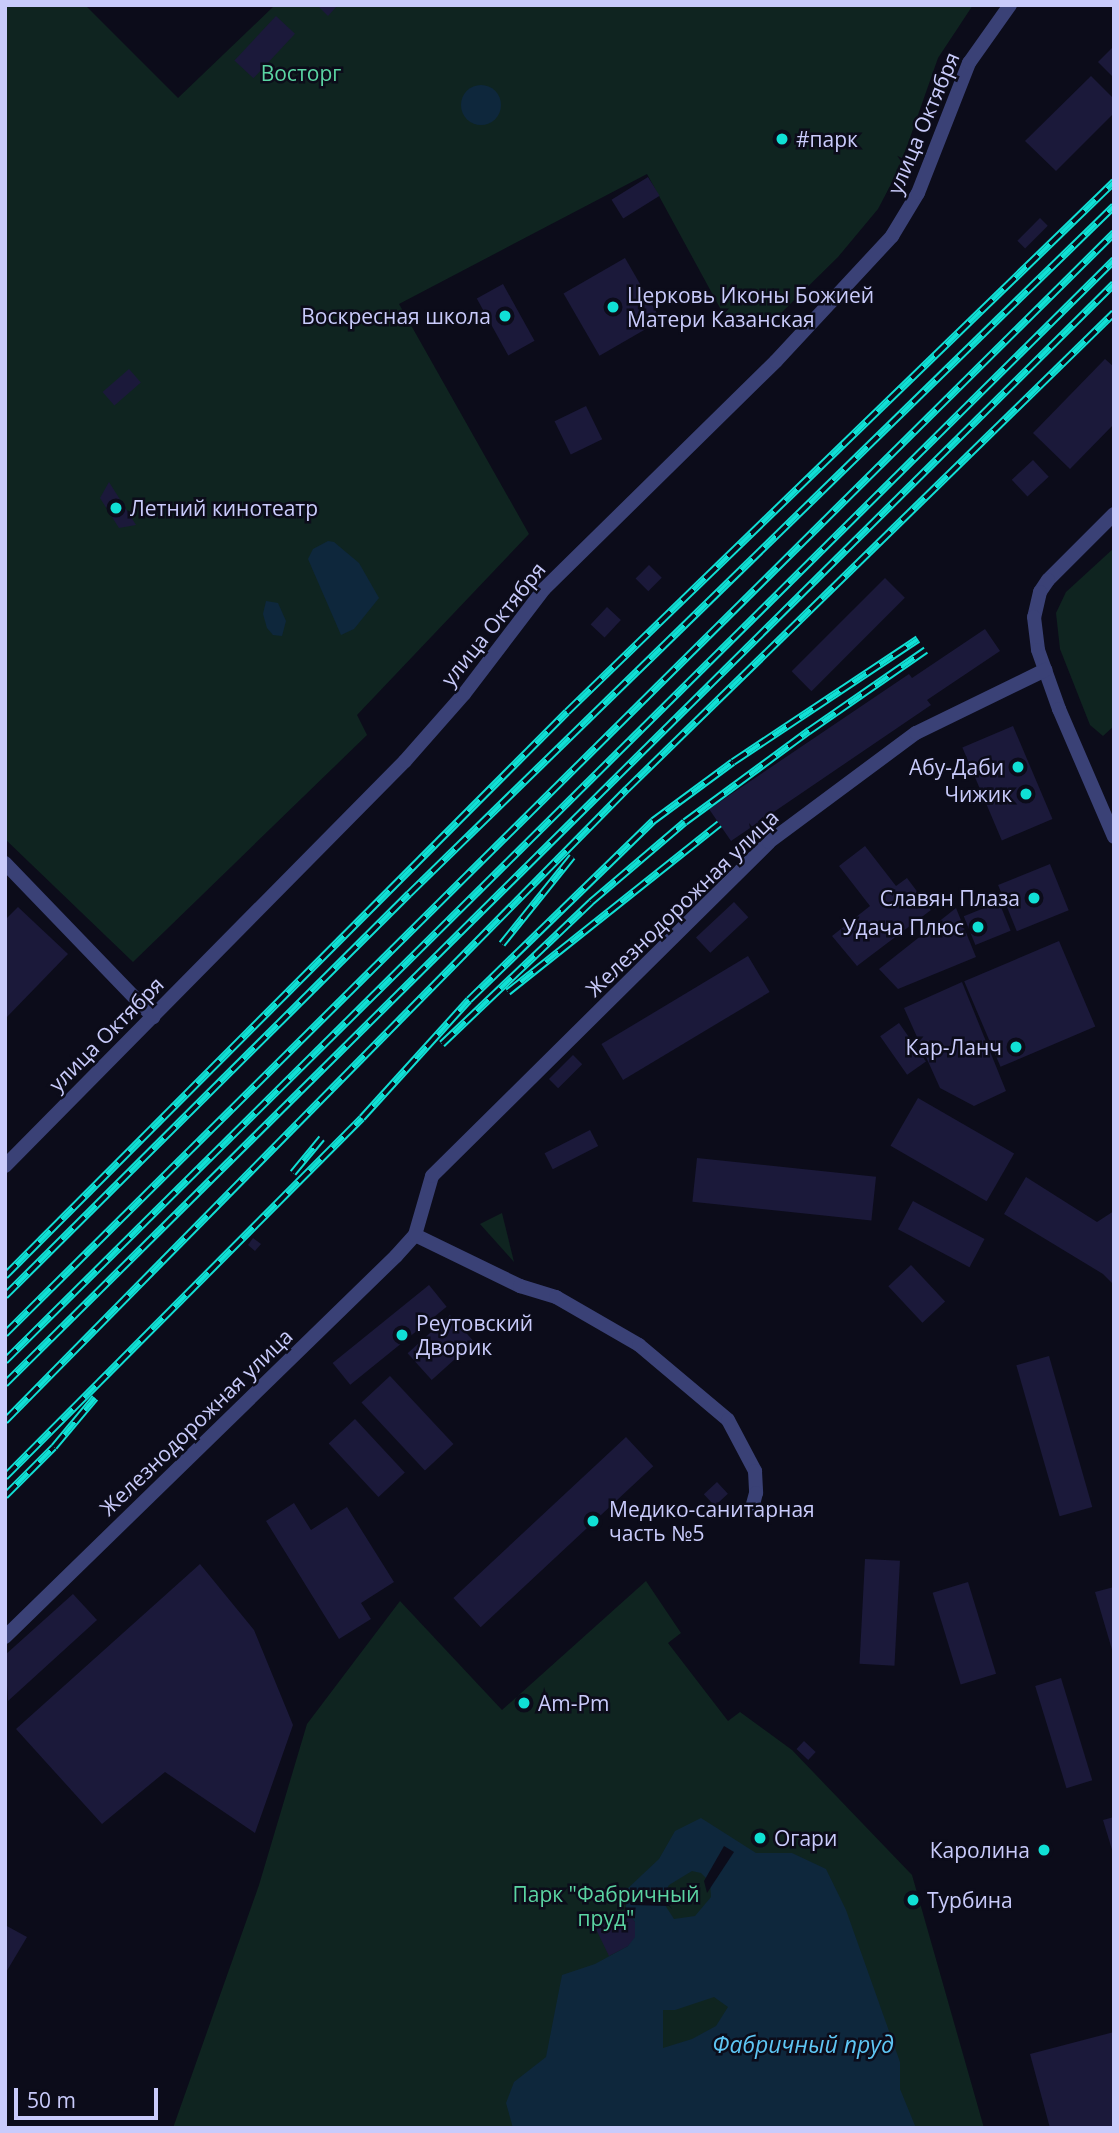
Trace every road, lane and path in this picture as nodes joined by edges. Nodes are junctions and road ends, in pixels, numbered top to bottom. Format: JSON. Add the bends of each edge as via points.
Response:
{"nodes":[{"id":1,"x":1010,"y":5,"type":"edge"},
{"id":2,"x":1114,"y":514,"type":"edge"},
{"id":3,"x":1045,"y":670,"type":"junction"},
{"id":4,"x":1114,"y":837,"type":"edge"},
{"id":5,"x":5,"y":863,"type":"edge"},
{"id":6,"x":153,"y":1017,"type":"junction"},
{"id":7,"x":5,"y":1166,"type":"edge"},
{"id":8,"x":415,"y":1235,"type":"junction"},
{"id":9,"x":753,"y":1504,"type":"dead end"},
{"id":10,"x":5,"y":1637,"type":"edge"}],
"edges":[{"from":1,"to":6,"type":"street","name":"улица Октября","via":[[968,63],[918,193],[892,236],[776,361],[544,589],[438,726]]},
{"from":2,"to":3,"type":"street","via":[[1040,592],[1034,617]]},
{"from":3,"to":4,"type":"street"},
{"from":3,"to":8,"type":"street","name":"Железнодорожная улица","via":[[916,733],[769,842],[432,1176]]},
{"from":5,"to":6,"type":"street"},
{"from":6,"to":7,"type":"street","name":"улица Октября"},
{"from":8,"to":9,"type":"street","via":[[520,1286],[556,1297],[639,1345],[729,1420],[755,1471]]},
{"from":8,"to":10,"type":"street","name":"Железнодорожная улица"}]}
